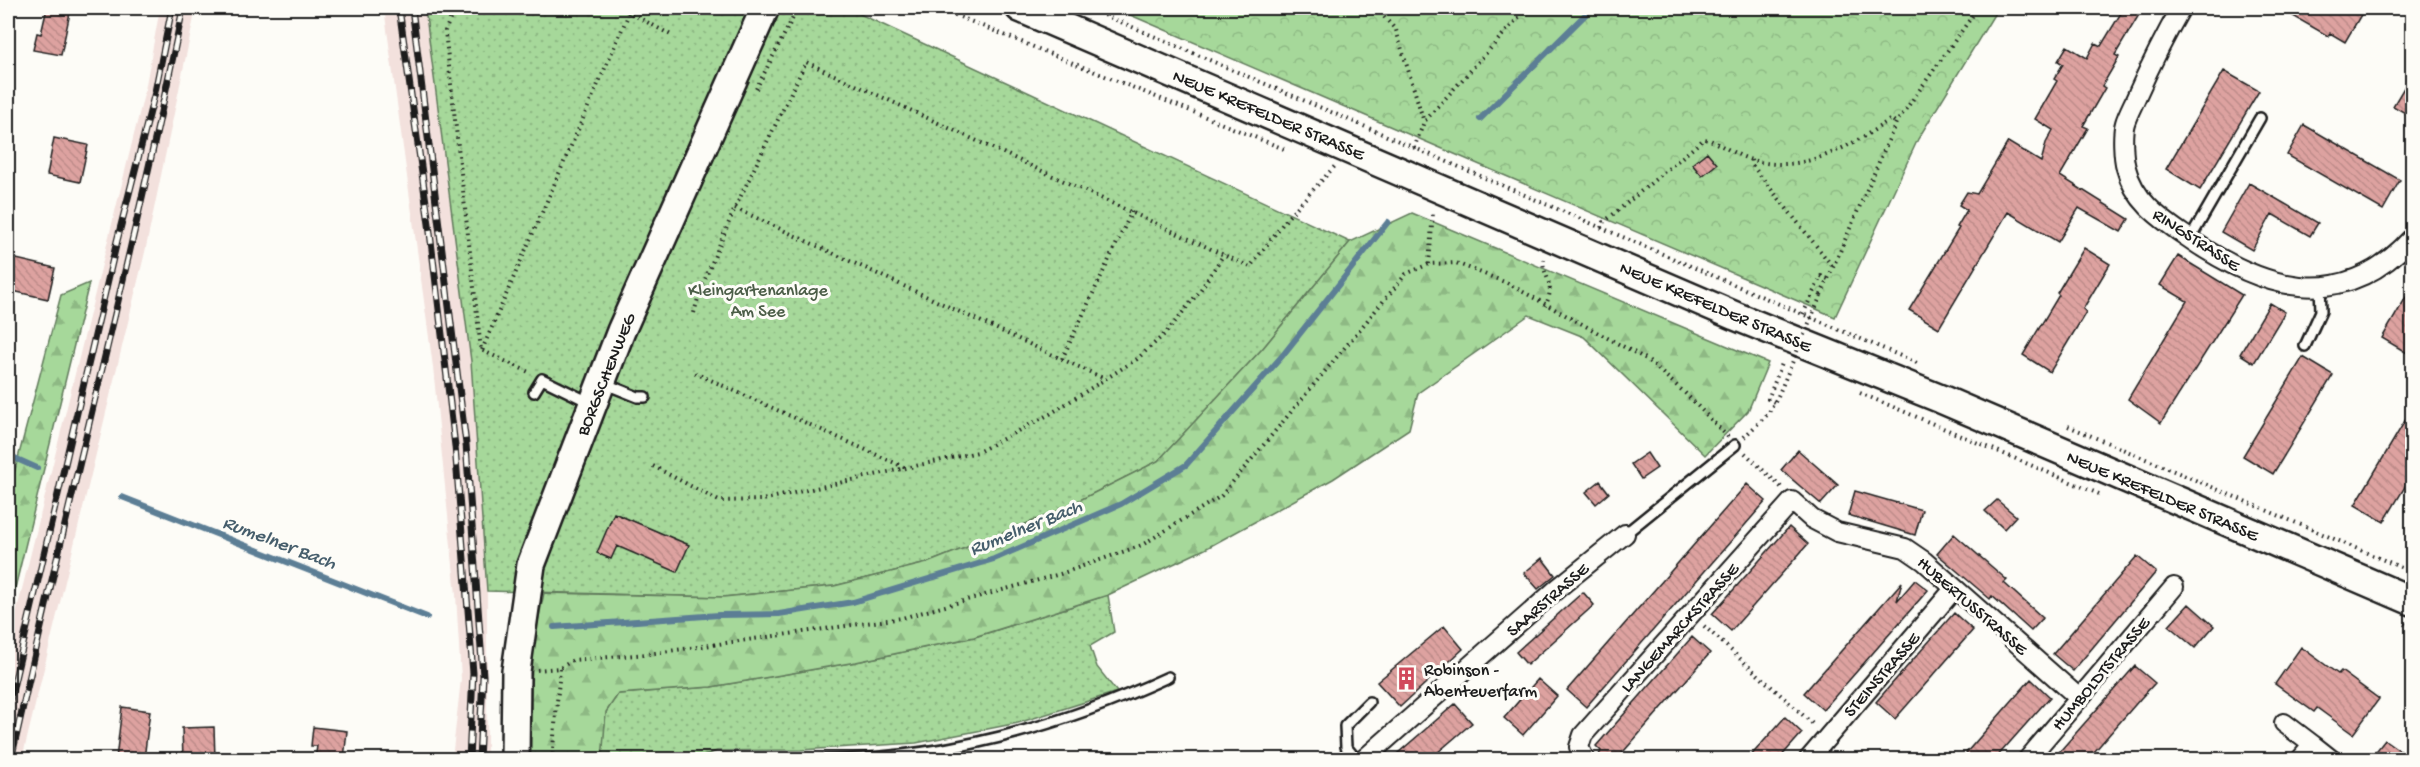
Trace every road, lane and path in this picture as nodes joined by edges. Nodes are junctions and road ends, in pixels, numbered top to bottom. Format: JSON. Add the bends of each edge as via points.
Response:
{"nodes":[{"id":1,"x":455,"y":8,"type":"edge"},
{"id":2,"x":621,"y":8,"type":"edge"},
{"id":3,"x":765,"y":8,"type":"edge"},
{"id":4,"x":1020,"y":8,"type":"edge"},
{"id":5,"x":1088,"y":8,"type":"edge"},
{"id":6,"x":1109,"y":8,"type":"edge"},
{"id":7,"x":1376,"y":8,"type":"edge"},
{"id":8,"x":1527,"y":8,"type":"edge"},
{"id":9,"x":1978,"y":8,"type":"edge"},
{"id":10,"x":2181,"y":8,"type":"edge"},
{"id":11,"x":630,"y":11,"type":"junction"},
{"id":12,"x":1106,"y":16,"type":"junction"},
{"id":13,"x":671,"y":35,"type":"dead end"},
{"id":14,"x":2260,"y":118,"type":"dead end"},
{"id":15,"x":1424,"y":122,"type":"junction"},
{"id":16,"x":1896,"y":123,"type":"junction"},
{"id":17,"x":1414,"y":148,"type":"junction"},
{"id":18,"x":1351,"y":149,"type":"junction"},
{"id":19,"x":1752,"y":160,"type":"junction"},
{"id":20,"x":735,"y":208,"type":"junction"},
{"id":21,"x":1132,"y":211,"type":"junction"},
{"id":22,"x":1433,"y":212,"type":"dead end"},
{"id":23,"x":1601,"y":228,"type":"junction"},
{"id":24,"x":2412,"y":238,"type":"edge"},
{"id":25,"x":2190,"y":239,"type":"junction"},
{"id":26,"x":1224,"y":254,"type":"junction"},
{"id":27,"x":1544,"y":259,"type":"dead end"},
{"id":28,"x":1429,"y":264,"type":"junction"},
{"id":29,"x":1833,"y":267,"type":"junction"},
{"id":30,"x":1828,"y":279,"type":"junction"},
{"id":31,"x":2320,"y":286,"type":"junction"},
{"id":32,"x":1545,"y":306,"type":"junction"},
{"id":33,"x":694,"y":313,"type":"dead end"},
{"id":34,"x":1803,"y":314,"type":"junction"},
{"id":35,"x":2305,"y":346,"type":"dead end"},
{"id":36,"x":481,"y":350,"type":"junction"},
{"id":37,"x":1062,"y":358,"type":"junction"},
{"id":38,"x":1783,"y":361,"type":"dead end"},
{"id":39,"x":1928,"y":367,"type":"dead end"},
{"id":40,"x":695,"y":373,"type":"dead end"},
{"id":41,"x":542,"y":379,"type":"junction"},
{"id":42,"x":1106,"y":379,"type":"junction"},
{"id":43,"x":534,"y":392,"type":"dead end"},
{"id":44,"x":598,"y":393,"type":"junction"},
{"id":45,"x":645,"y":397,"type":"dead end"},
{"id":46,"x":1774,"y":402,"type":"junction"},
{"id":47,"x":2057,"y":422,"type":"dead end"},
{"id":48,"x":1735,"y":445,"type":"junction"},
{"id":49,"x":653,"y":466,"type":"dead end"},
{"id":50,"x":907,"y":469,"type":"junction"},
{"id":51,"x":1792,"y":501,"type":"junction"},
{"id":52,"x":1625,"y":534,"type":"joint"},
{"id":53,"x":2412,"y":572,"type":"edge"},
{"id":54,"x":2174,"y":587,"type":"dead end"},
{"id":55,"x":1954,"y":589,"type":"junction"},
{"id":56,"x":2412,"y":601,"type":"edge"},
{"id":57,"x":1690,"y":614,"type":"junction"},
{"id":58,"x":1168,"y":677,"type":"dead end"},
{"id":59,"x":2079,"y":698,"type":"junction"},
{"id":60,"x":1370,"y":702,"type":"dead end"},
{"id":61,"x":2284,"y":723,"type":"dead end"},
{"id":62,"x":1827,"y":737,"type":"junction"},
{"id":63,"x":2313,"y":745,"type":"junction"},
{"id":64,"x":515,"y":759,"type":"edge"},
{"id":65,"x":552,"y":759,"type":"edge"},
{"id":66,"x":823,"y":759,"type":"edge"},
{"id":67,"x":1357,"y":759,"type":"edge"},
{"id":68,"x":1363,"y":759,"type":"edge"},
{"id":69,"x":1585,"y":759,"type":"edge"},
{"id":70,"x":1808,"y":759,"type":"edge"},
{"id":71,"x":2027,"y":759,"type":"edge"},
{"id":72,"x":2300,"y":759,"type":"edge"},
{"id":73,"x":2332,"y":759,"type":"edge"}],
"edges":[{"from":1,"to":36,"type":"path","via":[[445,31]]},
{"from":2,"to":11,"type":"path"},
{"from":3,"to":44,"type":"main road","name":"BORGSCHENWEG","via":[[621,331]]},
{"from":4,"to":18,"type":"main road","name":"NEUE KREFELDER STRASSE"},
{"from":5,"to":12,"type":"path"},
{"from":6,"to":12,"type":"path"},
{"from":7,"to":15,"type":"path","via":[[1396,30]]},
{"from":8,"to":15,"type":"path"},
{"from":9,"to":16,"type":"path"},
{"from":10,"to":25,"type":"street","name":"RINGSTRASSE","via":[[2124,124],[2125,166],[2135,192],[2152,212]]},
{"from":11,"to":13,"type":"path"},
{"from":11,"to":36,"type":"path"},
{"from":12,"to":17,"type":"path"},
{"from":14,"to":25,"type":"lane"},
{"from":15,"to":17,"type":"path"},
{"from":16,"to":19,"type":"path","via":[[1891,119],[1853,144],[1812,160],[1781,165]]},
{"from":16,"to":29,"type":"path"},
{"from":17,"to":23,"type":"path"},
{"from":18,"to":26,"type":"path","via":[[1288,217],[1250,267]]},
{"from":18,"to":56,"type":"main road","name":"NEUE KREFELDER STRASSE"},
{"from":19,"to":23,"type":"path","via":[[1704,140]]},
{"from":19,"to":29,"type":"path","via":[[1752,165]]},
{"from":20,"to":21,"type":"path","via":[[806,62]]},
{"from":20,"to":33,"type":"path"},
{"from":20,"to":37,"type":"path"},
{"from":21,"to":26,"type":"path"},
{"from":21,"to":37,"type":"path"},
{"from":22,"to":28,"type":"path"},
{"from":23,"to":34,"type":"path"},
{"from":24,"to":31,"type":"street","name":"RINGSTRASSE","via":[[2368,273]]},
{"from":25,"to":31,"type":"street","name":"RINGSTRASSE","via":[[2254,275],[2282,285]]},
{"from":26,"to":42,"type":"path","via":[[1166,333]]},
{"from":27,"to":32,"type":"path","via":[[1542,265],[1550,282]]},
{"from":28,"to":32,"type":"path","via":[[1456,263],[1507,283]]},
{"from":28,"to":65,"type":"path","via":[[1406,274],[1221,496],[1142,545],[1060,574],[902,618],[648,654],[573,660],[560,668]]},
{"from":29,"to":30,"type":"path"},
{"from":30,"to":34,"type":"path","via":[[1821,276]]},
{"from":30,"to":46,"type":"path","bridge":true},
{"from":31,"to":35,"type":"lane","via":[[2321,311]]},
{"from":32,"to":48,"type":"path","via":[[1646,359]]},
{"from":34,"to":39,"type":"path"},
{"from":36,"to":41,"type":"path"},
{"from":37,"to":42,"type":"path"},
{"from":38,"to":46,"type":"path","via":[[1768,399]]},
{"from":40,"to":50,"type":"path"},
{"from":41,"to":43,"type":"lane"},
{"from":41,"to":44,"type":"lane"},
{"from":42,"to":50,"type":"path","via":[[978,452]]},
{"from":44,"to":45,"type":"lane"},
{"from":44,"to":64,"type":"main road","name":"BORGSCHENWEG","via":[[531,566],[516,671]]},
{"from":46,"to":48,"type":"path","via":[[1760,422]]},
{"from":47,"to":53,"type":"path"},
{"from":48,"to":51,"type":"path","via":[[1779,484]]},
{"from":48,"to":52,"type":"lane"},
{"from":49,"to":50,"type":"path","via":[[719,501],[762,500]]},
{"from":51,"to":55,"type":"street","name":"HUBERTUSSTRASSE","via":[[1812,519],[1837,532],[1905,548]]},
{"from":51,"to":57,"type":"street","name":"LANGEMARCKSTRASSE"},
{"from":52,"to":68,"type":"street","name":"SAARSTRASSE"},
{"from":54,"to":59,"type":"street","name":"HUMBOLDTSTRASSE"},
{"from":55,"to":59,"type":"street","name":"HUBERTUSSTRASSE"},
{"from":55,"to":62,"type":"street","name":"STEINSTRASSE"},
{"from":57,"to":62,"type":"path"},
{"from":57,"to":69,"type":"street","name":"LANGEMARCKSTRASSE","via":[[1582,735],[1580,747]]},
{"from":58,"to":66,"type":"lane","via":[[1088,712],[1017,734],[925,752]]},
{"from":59,"to":71,"type":"street","name":"HUMBOLDTSTRASSE"},
{"from":60,"to":67,"type":"lane","via":[[1345,726],[1346,747]]},
{"from":61,"to":63,"type":"street"},
{"from":62,"to":70,"type":"street","name":"STEINSTRASSE"},
{"from":63,"to":72,"type":"street"},
{"from":63,"to":73,"type":"street"}]}
